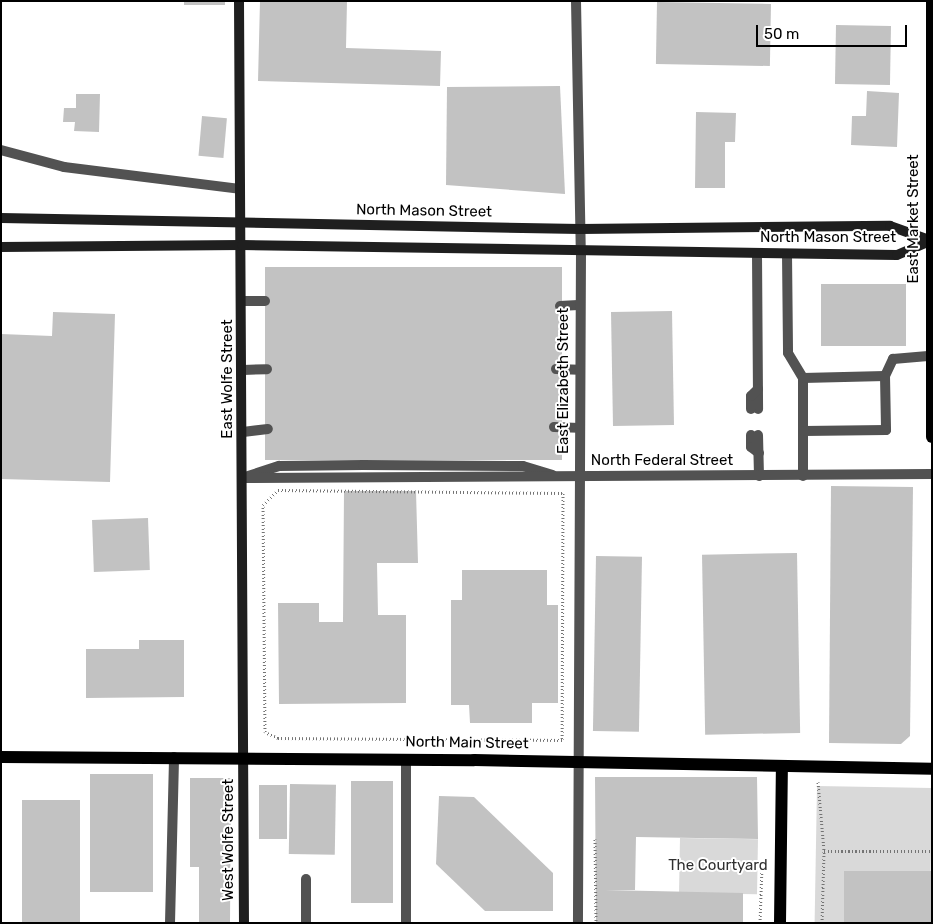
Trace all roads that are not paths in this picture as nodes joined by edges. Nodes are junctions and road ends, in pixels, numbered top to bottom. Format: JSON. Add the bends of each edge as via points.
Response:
{"nodes":[{"id":1,"x":239,"y":1,"type":"edge"},
{"id":2,"x":576,"y":1,"type":"edge"},
{"id":3,"x":932,"y":1,"type":"edge"},
{"id":4,"x":1,"y":150,"type":"edge"},
{"id":5,"x":240,"y":190,"type":"junction"},
{"id":6,"x":1,"y":218,"type":"edge"},
{"id":7,"x":242,"y":222,"type":"junction"},
{"id":8,"x":580,"y":229,"type":"junction"},
{"id":9,"x":931,"y":241,"type":"edge"},
{"id":10,"x":242,"y":245,"type":"junction"},
{"id":11,"x":1,"y":247,"type":"edge"},
{"id":12,"x":580,"y":251,"type":"junction"},
{"id":13,"x":758,"y":254,"type":"junction"},
{"id":14,"x":787,"y":254,"type":"junction"},
{"id":15,"x":243,"y":301,"type":"junction"},
{"id":16,"x":266,"y":301,"type":"dead end"},
{"id":17,"x":578,"y":305,"type":"junction"},
{"id":18,"x":560,"y":306,"type":"dead end"},
{"id":19,"x":931,"y":356,"type":"edge"},
{"id":20,"x":267,"y":369,"type":"dead end"},
{"id":21,"x":556,"y":369,"type":"dead end"},
{"id":22,"x":242,"y":370,"type":"junction"},
{"id":23,"x":579,"y":370,"type":"junction"},
{"id":24,"x":885,"y":376,"type":"junction"},
{"id":25,"x":803,"y":378,"type":"junction"},
{"id":26,"x":754,"y":409,"type":"dead end"},
{"id":27,"x":554,"y":427,"type":"dead end"},
{"id":28,"x":579,"y":428,"type":"junction"},
{"id":29,"x":268,"y":430,"type":"dead end"},
{"id":30,"x":804,"y":431,"type":"junction"},
{"id":31,"x":243,"y":432,"type":"junction"},
{"id":32,"x":755,"y":435,"type":"dead end"},
{"id":33,"x":932,"y":437,"type":"edge"},
{"id":34,"x":932,"y":474,"type":"edge"},
{"id":35,"x":579,"y":476,"type":"junction"},
{"id":36,"x":759,"y":476,"type":"junction"},
{"id":37,"x":803,"y":476,"type":"junction"},
{"id":38,"x":243,"y":478,"type":"junction"},
{"id":39,"x":1,"y":757,"type":"edge"},
{"id":40,"x":174,"y":757,"type":"junction"},
{"id":41,"x":245,"y":758,"type":"junction"},
{"id":42,"x":406,"y":759,"type":"junction"},
{"id":43,"x":578,"y":761,"type":"junction"},
{"id":44,"x":782,"y":766,"type":"junction"},
{"id":45,"x":932,"y":769,"type":"edge"},
{"id":46,"x":306,"y":879,"type":"dead end"},
{"id":47,"x":170,"y":923,"type":"edge"},
{"id":48,"x":244,"y":923,"type":"edge"},
{"id":49,"x":306,"y":923,"type":"edge"},
{"id":50,"x":406,"y":923,"type":"edge"},
{"id":51,"x":578,"y":923,"type":"edge"},
{"id":52,"x":780,"y":923,"type":"edge"}],
"edges":[{"from":1,"to":5,"type":"main road","name":"East Wolfe Street"},
{"from":2,"to":8,"type":"street","name":"East Elizabeth Street"},
{"from":3,"to":9,"type":"main road","name":"East Market Street"},
{"from":4,"to":5,"type":"street","via":[[64,168]]},
{"from":5,"to":7,"type":"main road","name":"East Wolfe Street"},
{"from":6,"to":7,"type":"main road","name":"North Mason Street"},
{"from":7,"to":8,"type":"main road","name":"North Mason Street"},
{"from":7,"to":10,"type":"main road","name":"East Wolfe Street"},
{"from":8,"to":9,"type":"main road","name":"North Mason Street","via":[[890,226]]},
{"from":8,"to":12,"type":"street","name":"East Elizabeth Street"},
{"from":9,"to":14,"type":"main road","name":"North Mason Street","via":[[897,256]]},
{"from":9,"to":19,"type":"main road","name":"East Market Street"},
{"from":10,"to":11,"type":"main road","name":"North Mason Street"},
{"from":10,"to":12,"type":"main road","name":"North Mason Street"},
{"from":10,"to":15,"type":"main road","name":"East Wolfe Street"},
{"from":12,"to":13,"type":"main road","name":"North Mason Street"},
{"from":12,"to":17,"type":"street","name":"East Elizabeth Street"},
{"from":13,"to":14,"type":"main road","name":"North Mason Street"},
{"from":13,"to":26,"type":"street","via":[[758,389]]},
{"from":14,"to":25,"type":"street","via":[[788,353]]},
{"from":15,"to":16,"type":"street"},
{"from":15,"to":22,"type":"main road","name":"East Wolfe Street"},
{"from":17,"to":18,"type":"street"},
{"from":17,"to":23,"type":"street","name":"East Elizabeth Street"},
{"from":19,"to":24,"type":"street","via":[[893,359]]},
{"from":19,"to":33,"type":"main road","name":"East Market Street"},
{"from":20,"to":22,"type":"street"},
{"from":21,"to":23,"type":"street"},
{"from":22,"to":31,"type":"main road","name":"East Wolfe Street"},
{"from":23,"to":28,"type":"street","name":"East Elizabeth Street"},
{"from":24,"to":25,"type":"street"},
{"from":24,"to":30,"type":"street","via":[[886,430]]},
{"from":25,"to":30,"type":"street"},
{"from":27,"to":28,"type":"street"},
{"from":28,"to":35,"type":"street","name":"East Elizabeth Street"},
{"from":29,"to":31,"type":"street"},
{"from":30,"to":37,"type":"street"},
{"from":31,"to":38,"type":"main road","name":"East Wolfe Street"},
{"from":32,"to":36,"type":"street","via":[[751,447],[759,453]]},
{"from":34,"to":37,"type":"street","name":"North Federal Street"},
{"from":35,"to":36,"type":"street","name":"North Federal Street"},
{"from":35,"to":38,"type":"street","name":"North Federal Street"},
{"from":35,"to":43,"type":"street","name":"East Elizabeth Street"},
{"from":36,"to":37,"type":"street","name":"North Federal Street"},
{"from":38,"to":41,"type":"main road","name":"East Wolfe Street"},
{"from":39,"to":40,"type":"main road","name":"North Main Street"},
{"from":40,"to":41,"type":"main road","name":"North Main Street"},
{"from":40,"to":47,"type":"street"},
{"from":41,"to":42,"type":"main road","name":"North Main Street"},
{"from":41,"to":48,"type":"main road","name":"West Wolfe Street"},
{"from":42,"to":43,"type":"main road","name":"North Main Street"},
{"from":42,"to":50,"type":"street"},
{"from":43,"to":44,"type":"main road","name":"North Main Street"},
{"from":43,"to":51,"type":"street","name":"East Elizabeth Street"},
{"from":44,"to":45,"type":"main road","name":"North Main Street"},
{"from":44,"to":52,"type":"main road"},
{"from":46,"to":49,"type":"street"}]}
